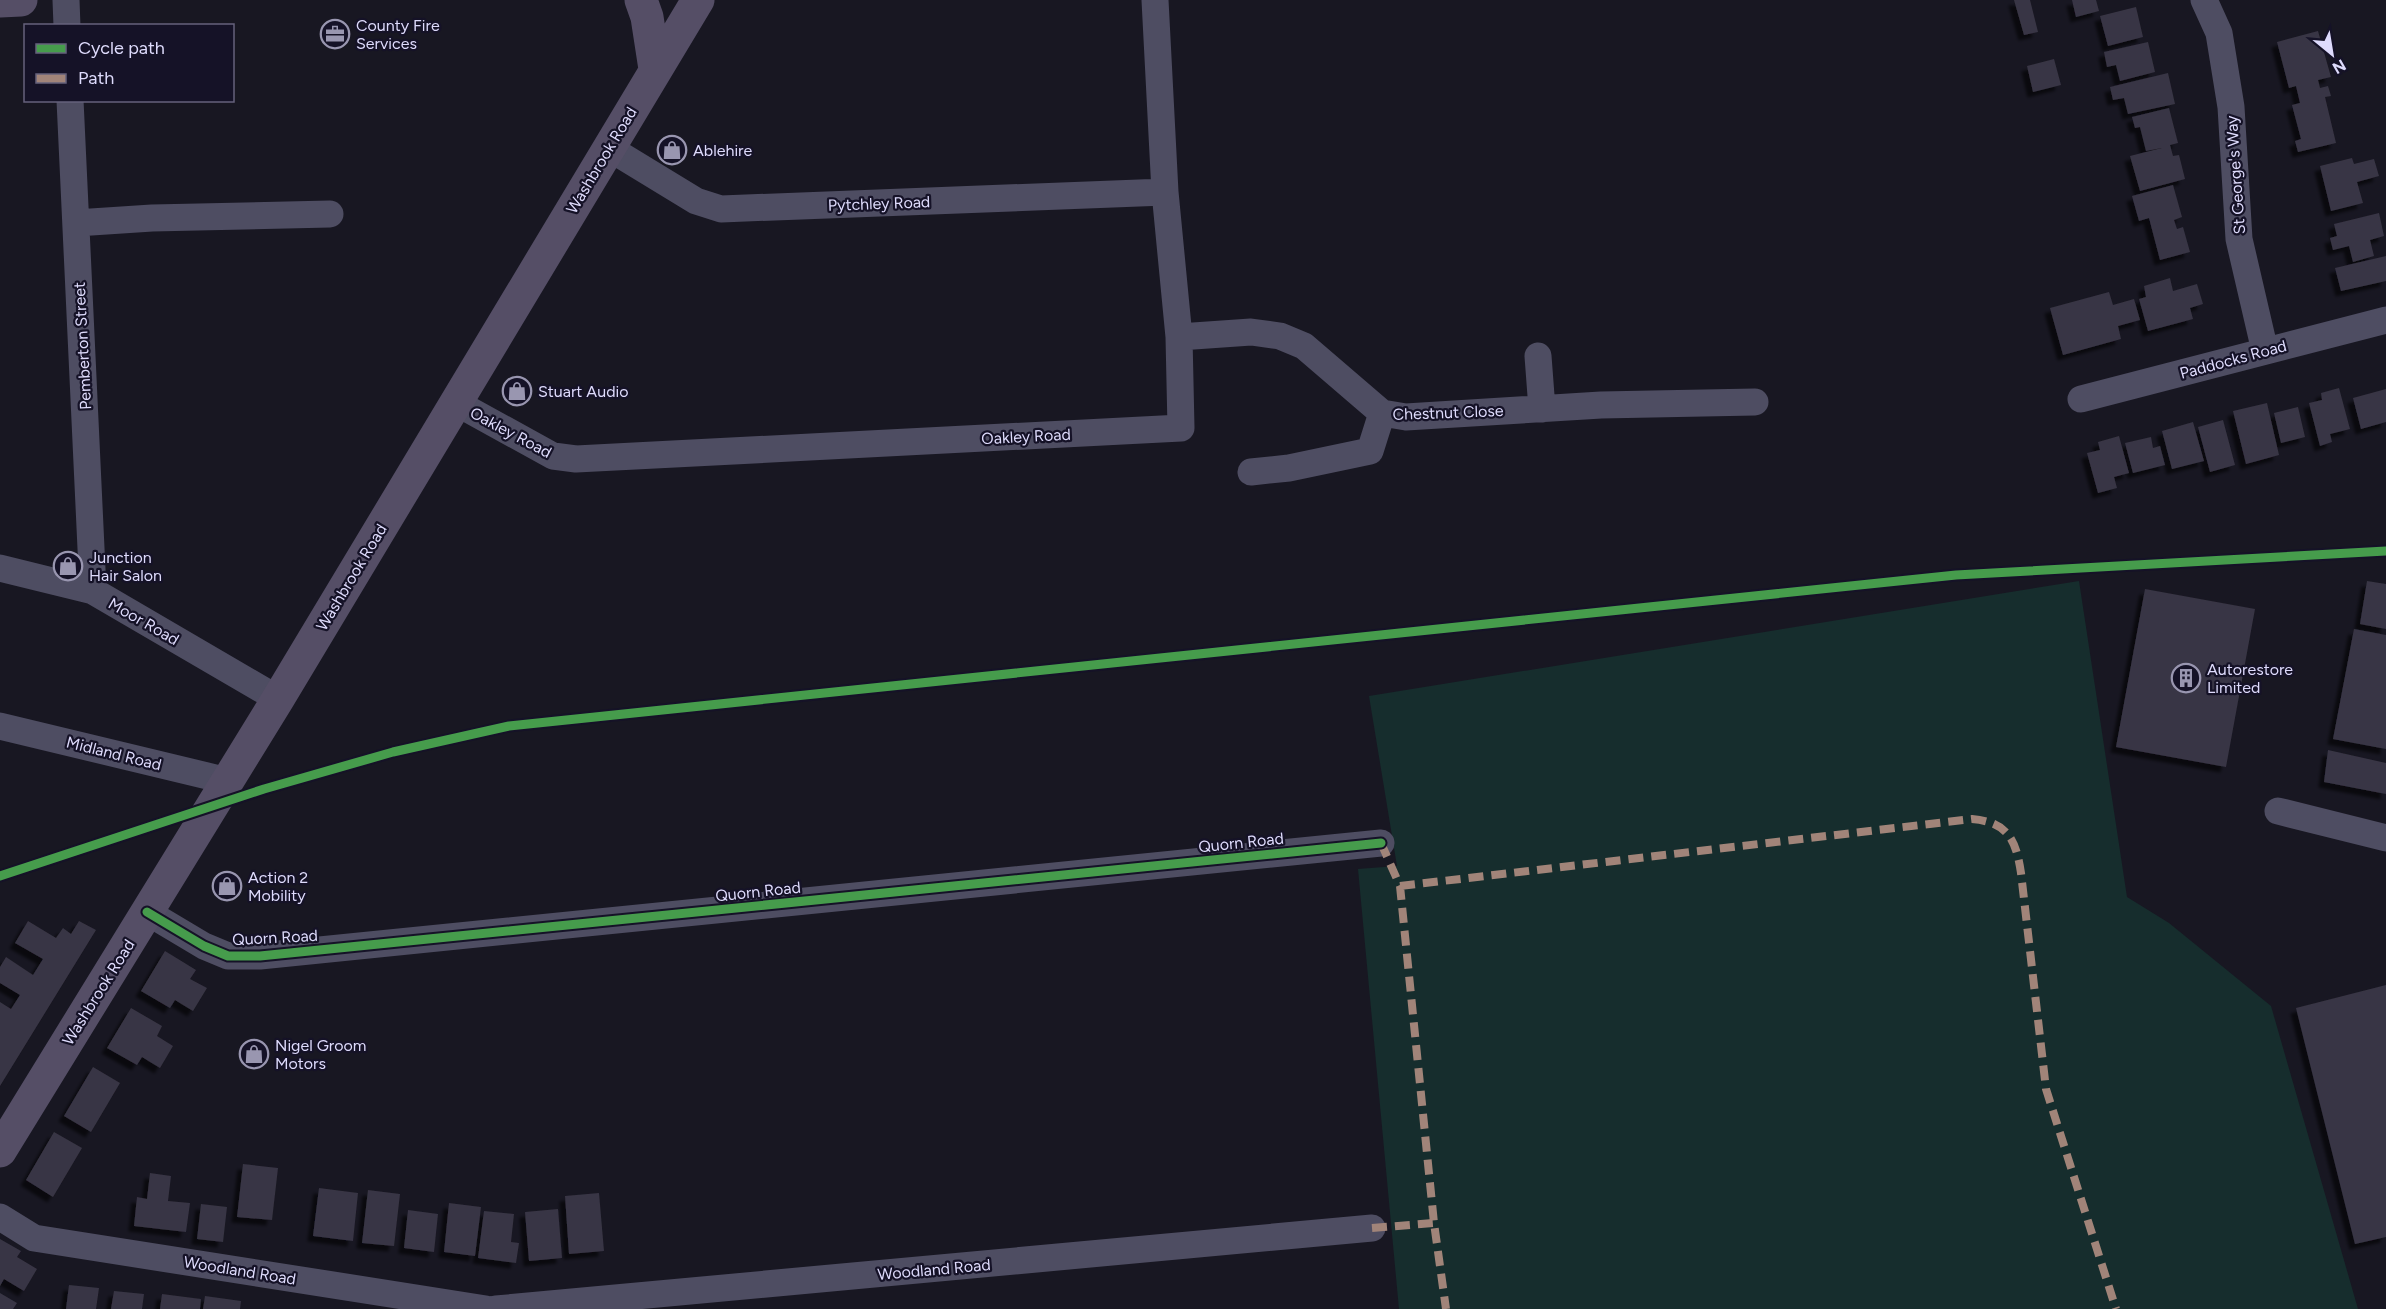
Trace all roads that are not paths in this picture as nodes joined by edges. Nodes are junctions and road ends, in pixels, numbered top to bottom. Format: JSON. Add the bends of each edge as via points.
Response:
{"nodes":[{"id":1,"x":21,"y":0,"type":"edge"},
{"id":2,"x":66,"y":0,"type":"edge"},
{"id":3,"x":641,"y":0,"type":"edge"},
{"id":4,"x":698,"y":0,"type":"edge"},
{"id":5,"x":1155,"y":0,"type":"edge"},
{"id":6,"x":2204,"y":0,"type":"edge"},
{"id":7,"x":0,"y":1,"type":"edge"},
{"id":8,"x":67,"y":24,"type":"edge"},
{"id":9,"x":655,"y":69,"type":"junction"},
{"id":10,"x":70,"y":102,"type":"edge"},
{"id":11,"x":609,"y":148,"type":"junction"},
{"id":12,"x":1165,"y":192,"type":"junction"},
{"id":13,"x":330,"y":214,"type":"dead end"},
{"id":14,"x":76,"y":224,"type":"junction"},
{"id":15,"x":2386,"y":320,"type":"edge"},
{"id":16,"x":1179,"y":337,"type":"junction"},
{"id":17,"x":2265,"y":351,"type":"junction"},
{"id":18,"x":1538,"y":356,"type":"dead end"},
{"id":19,"x":2081,"y":399,"type":"dead end"},
{"id":20,"x":455,"y":402,"type":"junction"},
{"id":21,"x":1755,"y":402,"type":"dead end"},
{"id":22,"x":1542,"y":409,"type":"junction"},
{"id":23,"x":1382,"y":413,"type":"junction"},
{"id":24,"x":1251,"y":472,"type":"dead end"},
{"id":25,"x":0,"y":568,"type":"edge"},
{"id":26,"x":93,"y":591,"type":"junction"},
{"id":27,"x":278,"y":699,"type":"junction"},
{"id":28,"x":0,"y":726,"type":"edge"},
{"id":29,"x":228,"y":781,"type":"junction"},
{"id":30,"x":2278,"y":811,"type":"dead end"},
{"id":31,"x":2386,"y":838,"type":"edge"},
{"id":32,"x":1381,"y":843,"type":"dead end"},
{"id":33,"x":147,"y":912,"type":"junction"},
{"id":34,"x":0,"y":1151,"type":"edge"},
{"id":35,"x":0,"y":1217,"type":"edge"},
{"id":36,"x":1372,"y":1228,"type":"dead end"},
{"id":37,"x":486,"y":1309,"type":"edge"},
{"id":38,"x":496,"y":1309,"type":"edge"}],
"edges":[{"from":1,"to":7,"type":"main road"},
{"from":2,"to":8,"type":"street"},
{"from":3,"to":9,"type":"main road"},
{"from":4,"to":9,"type":"main road","name":"Washbrook Road"},
{"from":5,"to":12,"type":"street","name":"Oakley Road"},
{"from":6,"to":17,"type":"street","name":"St George's Way","via":[[2218,33],[2231,107],[2239,239]]},
{"from":9,"to":11,"type":"main road","name":"Washbrook Road"},
{"from":10,"to":14,"type":"street","name":"Pemberton Street"},
{"from":11,"to":12,"type":"street","name":"Pytchley Road","via":[[696,201],[721,209]]},
{"from":11,"to":20,"type":"main road","name":"Washbrook Road"},
{"from":12,"to":16,"type":"street","name":"Oakley Road"},
{"from":13,"to":14,"type":"street","via":[[152,218]]},
{"from":14,"to":26,"type":"street","name":"Pemberton Street"},
{"from":15,"to":17,"type":"street","name":"Paddocks Road"},
{"from":16,"to":20,"type":"street","name":"Oakley Road","via":[[1181,428],[576,459],[553,456]]},
{"from":16,"to":23,"type":"street","name":"Chestnut Close","via":[[1251,332],[1280,336],[1304,346]]},
{"from":17,"to":19,"type":"street","name":"Paddocks Road"},
{"from":18,"to":22,"type":"street"},
{"from":20,"to":27,"type":"main road","name":"Washbrook Road"},
{"from":21,"to":22,"type":"street","name":"Chestnut Close"},
{"from":22,"to":23,"type":"street","name":"Chestnut Close","via":[[1406,417]]},
{"from":23,"to":24,"type":"street","via":[[1370,451],[1298,467]]},
{"from":25,"to":26,"type":"street","name":"Moor Road"},
{"from":26,"to":27,"type":"street","name":"Moor Road"},
{"from":27,"to":29,"type":"main road","name":"Washbrook Road"},
{"from":28,"to":29,"type":"street","name":"Midland Road"},
{"from":29,"to":33,"type":"main road","name":"Washbrook Road"},
{"from":30,"to":31,"type":"street"},
{"from":32,"to":33,"type":"street","name":"Quorn Road","via":[[260,956],[228,956]]},
{"from":33,"to":34,"type":"main road","name":"Washbrook Road"},
{"from":35,"to":37,"type":"street","name":"Woodland Road","via":[[34,1238]]},
{"from":36,"to":38,"type":"street","name":"Woodland Road"}]}
